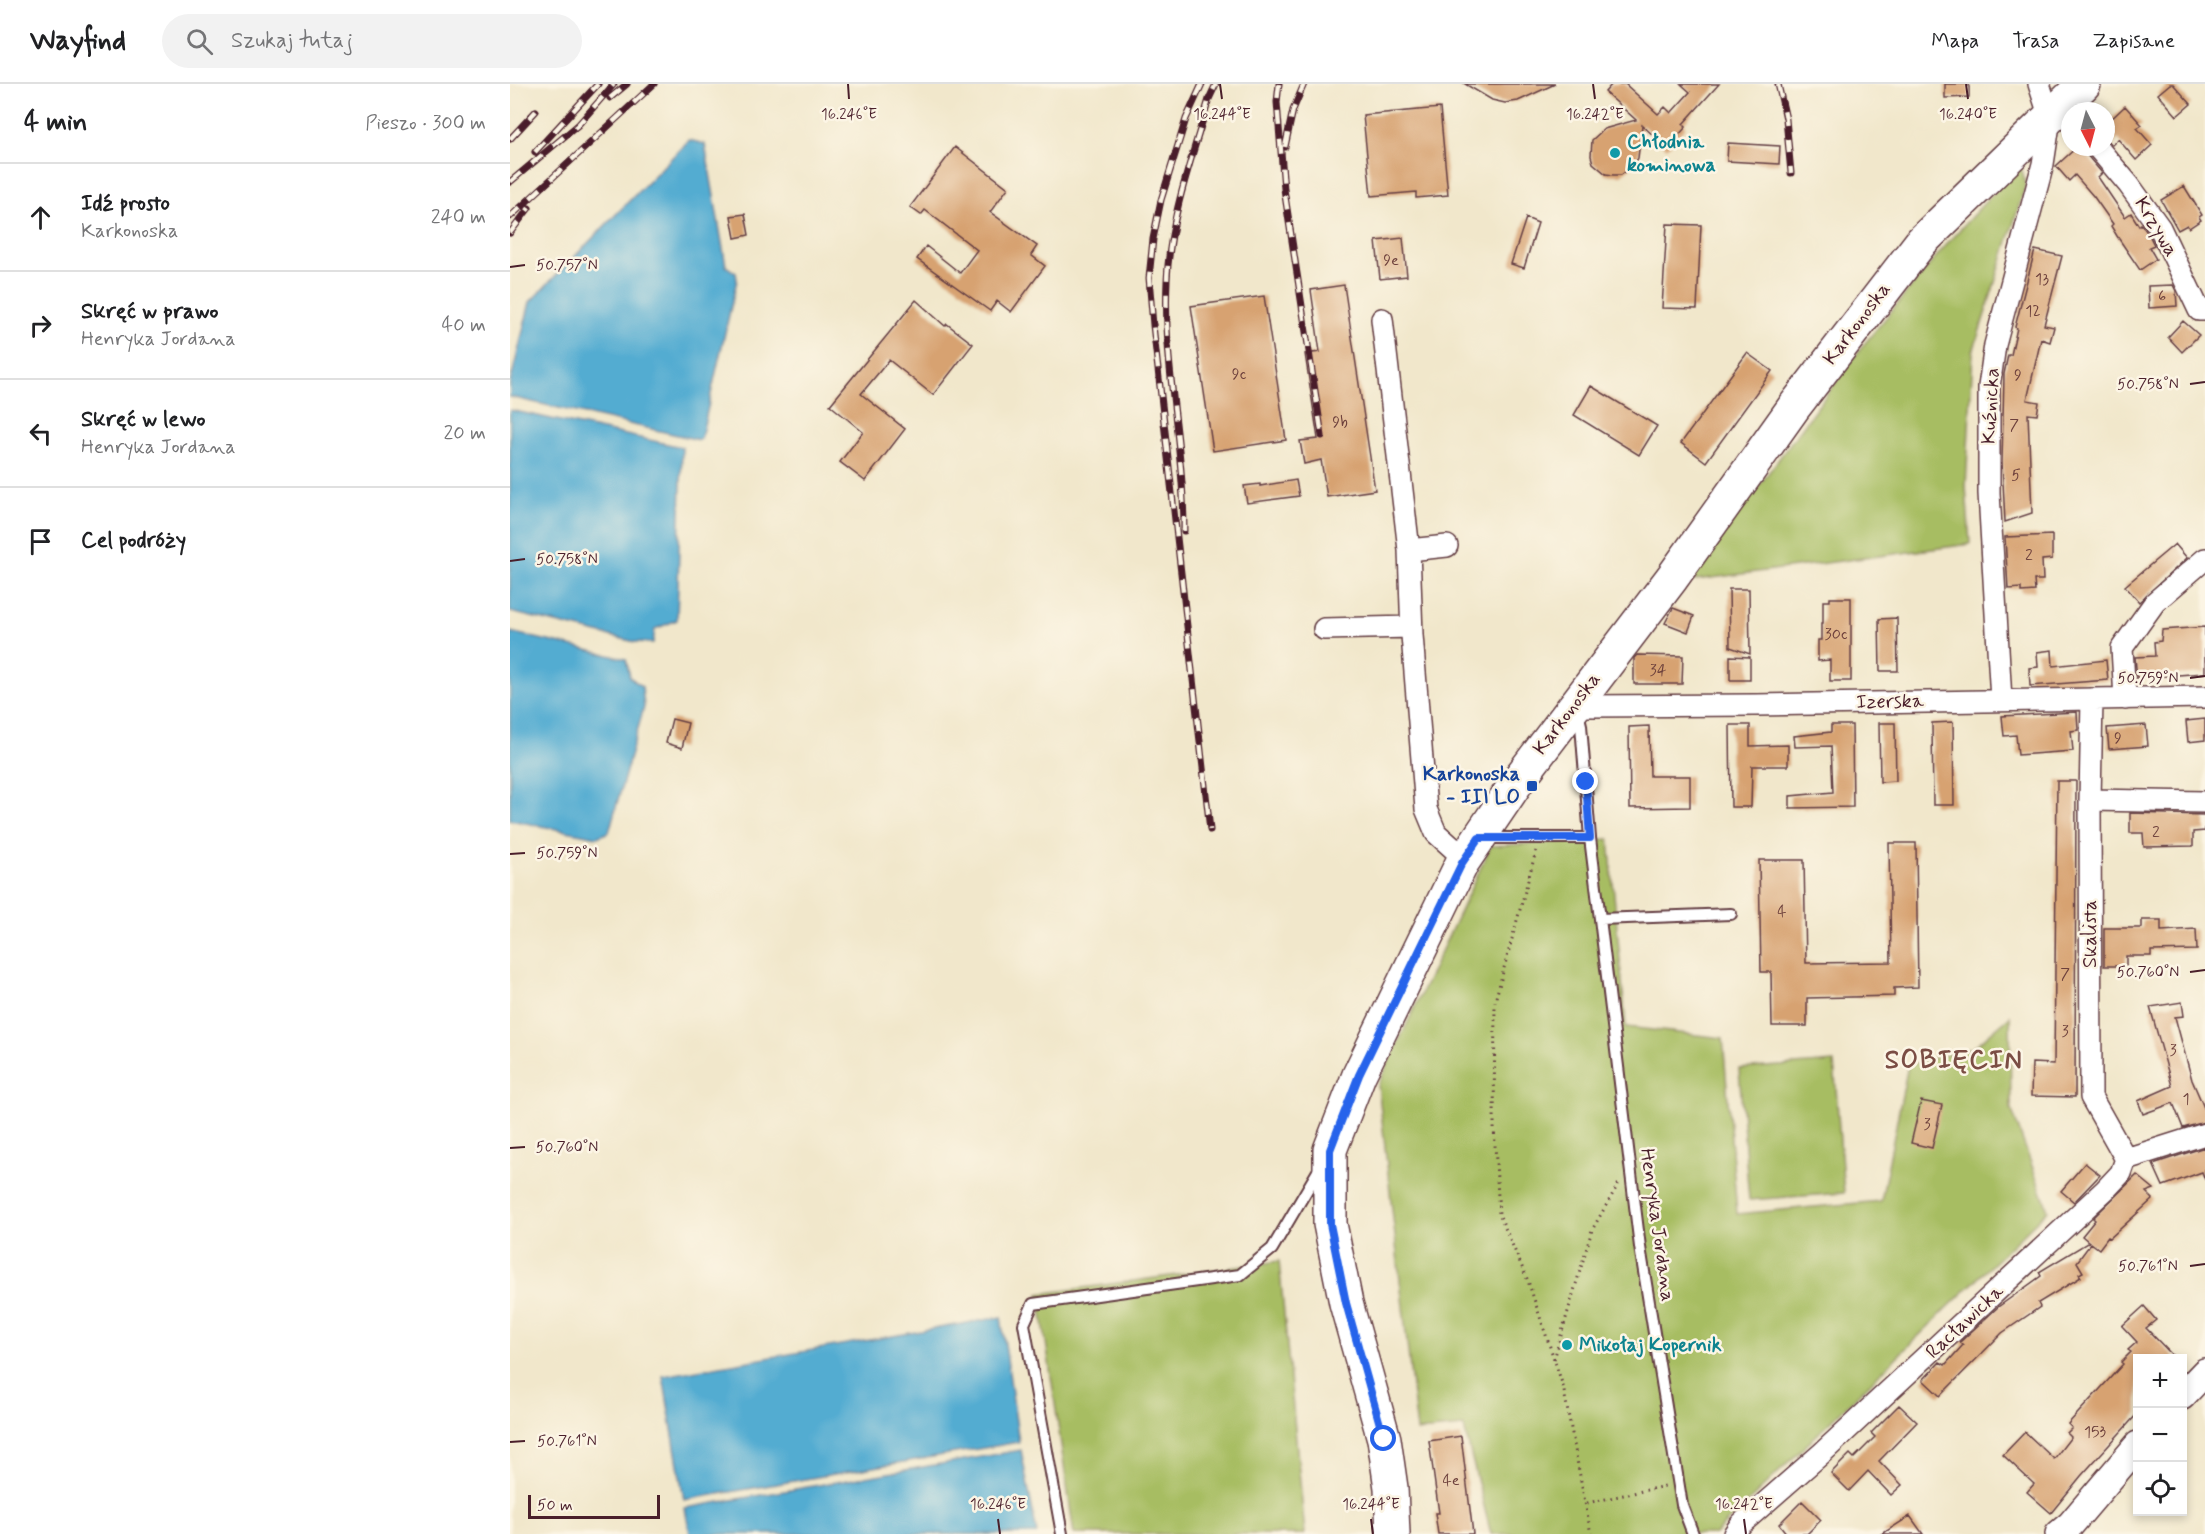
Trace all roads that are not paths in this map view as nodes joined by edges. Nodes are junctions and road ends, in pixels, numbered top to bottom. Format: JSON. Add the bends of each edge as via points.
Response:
{"nodes":[{"id":1,"x":2039,"y":84,"type":"edge"},
{"id":2,"x":2084,"y":84,"type":"edge"},
{"id":3,"x":2060,"y":121,"type":"edge"},
{"id":4,"x":2105,"y":156,"type":"edge"},
{"id":5,"x":2205,"y":310,"type":"edge"},
{"id":6,"x":1382,"y":319,"type":"dead end"},
{"id":7,"x":1447,"y":546,"type":"dead end"},
{"id":8,"x":1409,"y":550,"type":"junction"},
{"id":9,"x":2205,"y":559,"type":"edge"},
{"id":10,"x":1412,"y":627,"type":"junction"},
{"id":11,"x":1324,"y":629,"type":"dead end"},
{"id":12,"x":2205,"y":697,"type":"edge"},
{"id":13,"x":2092,"y":699,"type":"junction"},
{"id":14,"x":2125,"y":699,"type":"junction"},
{"id":15,"x":2001,"y":700,"type":"junction"},
{"id":16,"x":1576,"y":702,"type":"junction"},
{"id":17,"x":2090,"y":800,"type":"junction"},
{"id":18,"x":2205,"y":802,"type":"edge"},
{"id":19,"x":1590,"y":838,"type":"junction"},
{"id":20,"x":1472,"y":849,"type":"junction"},
{"id":21,"x":1731,"y":914,"type":"dead end"},
{"id":22,"x":1600,"y":919,"type":"junction"},
{"id":23,"x":2205,"y":1134,"type":"edge"},
{"id":24,"x":1330,"y":1150,"type":"junction"},
{"id":25,"x":2126,"y":1159,"type":"junction"},
{"id":26,"x":2205,"y":1372,"type":"edge"},
{"id":27,"x":2187,"y":1391,"type":"edge"},
{"id":28,"x":2133,"y":1451,"type":"edge"},
{"id":29,"x":1062,"y":1534,"type":"edge"},
{"id":30,"x":1393,"y":1534,"type":"edge"},
{"id":31,"x":1693,"y":1534,"type":"edge"},
{"id":32,"x":1734,"y":1534,"type":"edge"},
{"id":33,"x":2059,"y":1534,"type":"edge"}],
"edges":[{"from":1,"to":3,"type":"street"},
{"from":2,"to":3,"type":"main road","name":"Karkonoska"},
{"from":3,"to":15,"type":"street","name":"Kuźnicka","via":[[2043,164],[1995,345],[1989,387],[1989,493]]},
{"from":3,"to":16,"type":"main road","name":"Karkonoska","via":[[1922,241]]},
{"from":4,"to":5,"type":"street","name":"Krzywa","via":[[2160,228],[2199,310]]},
{"from":6,"to":8,"type":"street"},
{"from":7,"to":8,"type":"street"},
{"from":8,"to":10,"type":"street"},
{"from":9,"to":14,"type":"street","via":[[2155,602],[2122,648]]},
{"from":10,"to":11,"type":"street"},
{"from":10,"to":20,"type":"street","via":[[1426,809],[1436,833]]},
{"from":12,"to":14,"type":"street","name":"Izerska"},
{"from":13,"to":14,"type":"street","name":"Izerska"},
{"from":13,"to":15,"type":"street","name":"Izerska"},
{"from":13,"to":17,"type":"street","name":"Skalista"},
{"from":15,"to":16,"type":"street","name":"Izerska","via":[[1586,706]]},
{"from":16,"to":19,"type":"lane","name":"Henryka Jordana"},
{"from":16,"to":20,"type":"main road","name":"Karkonoska"},
{"from":17,"to":18,"type":"street"},
{"from":17,"to":25,"type":"street","name":"Skalista","via":[[2091,1097]]},
{"from":19,"to":20,"type":"lane","via":[[1540,838]]},
{"from":19,"to":22,"type":"lane","name":"Henryka Jordana"},
{"from":20,"to":24,"type":"main road","name":"Karkonoska","via":[[1359,1075]]},
{"from":21,"to":22,"type":"lane"},
{"from":22,"to":31,"type":"lane","name":"Henryka Jordana","via":[[1640,1247],[1682,1505]]},
{"from":23,"to":25,"type":"street"},
{"from":24,"to":29,"type":"lane","via":[[1272,1249],[1240,1275],[1033,1304],[1024,1324]]},
{"from":24,"to":30,"type":"main road","name":"Karkonoska","via":[[1330,1224],[1346,1303],[1384,1439]]},
{"from":25,"to":32,"type":"street","name":"Racławicka","via":[[2121,1173],[2105,1190]]},
{"from":26,"to":27,"type":"street"},
{"from":28,"to":33,"type":"street"}]}
